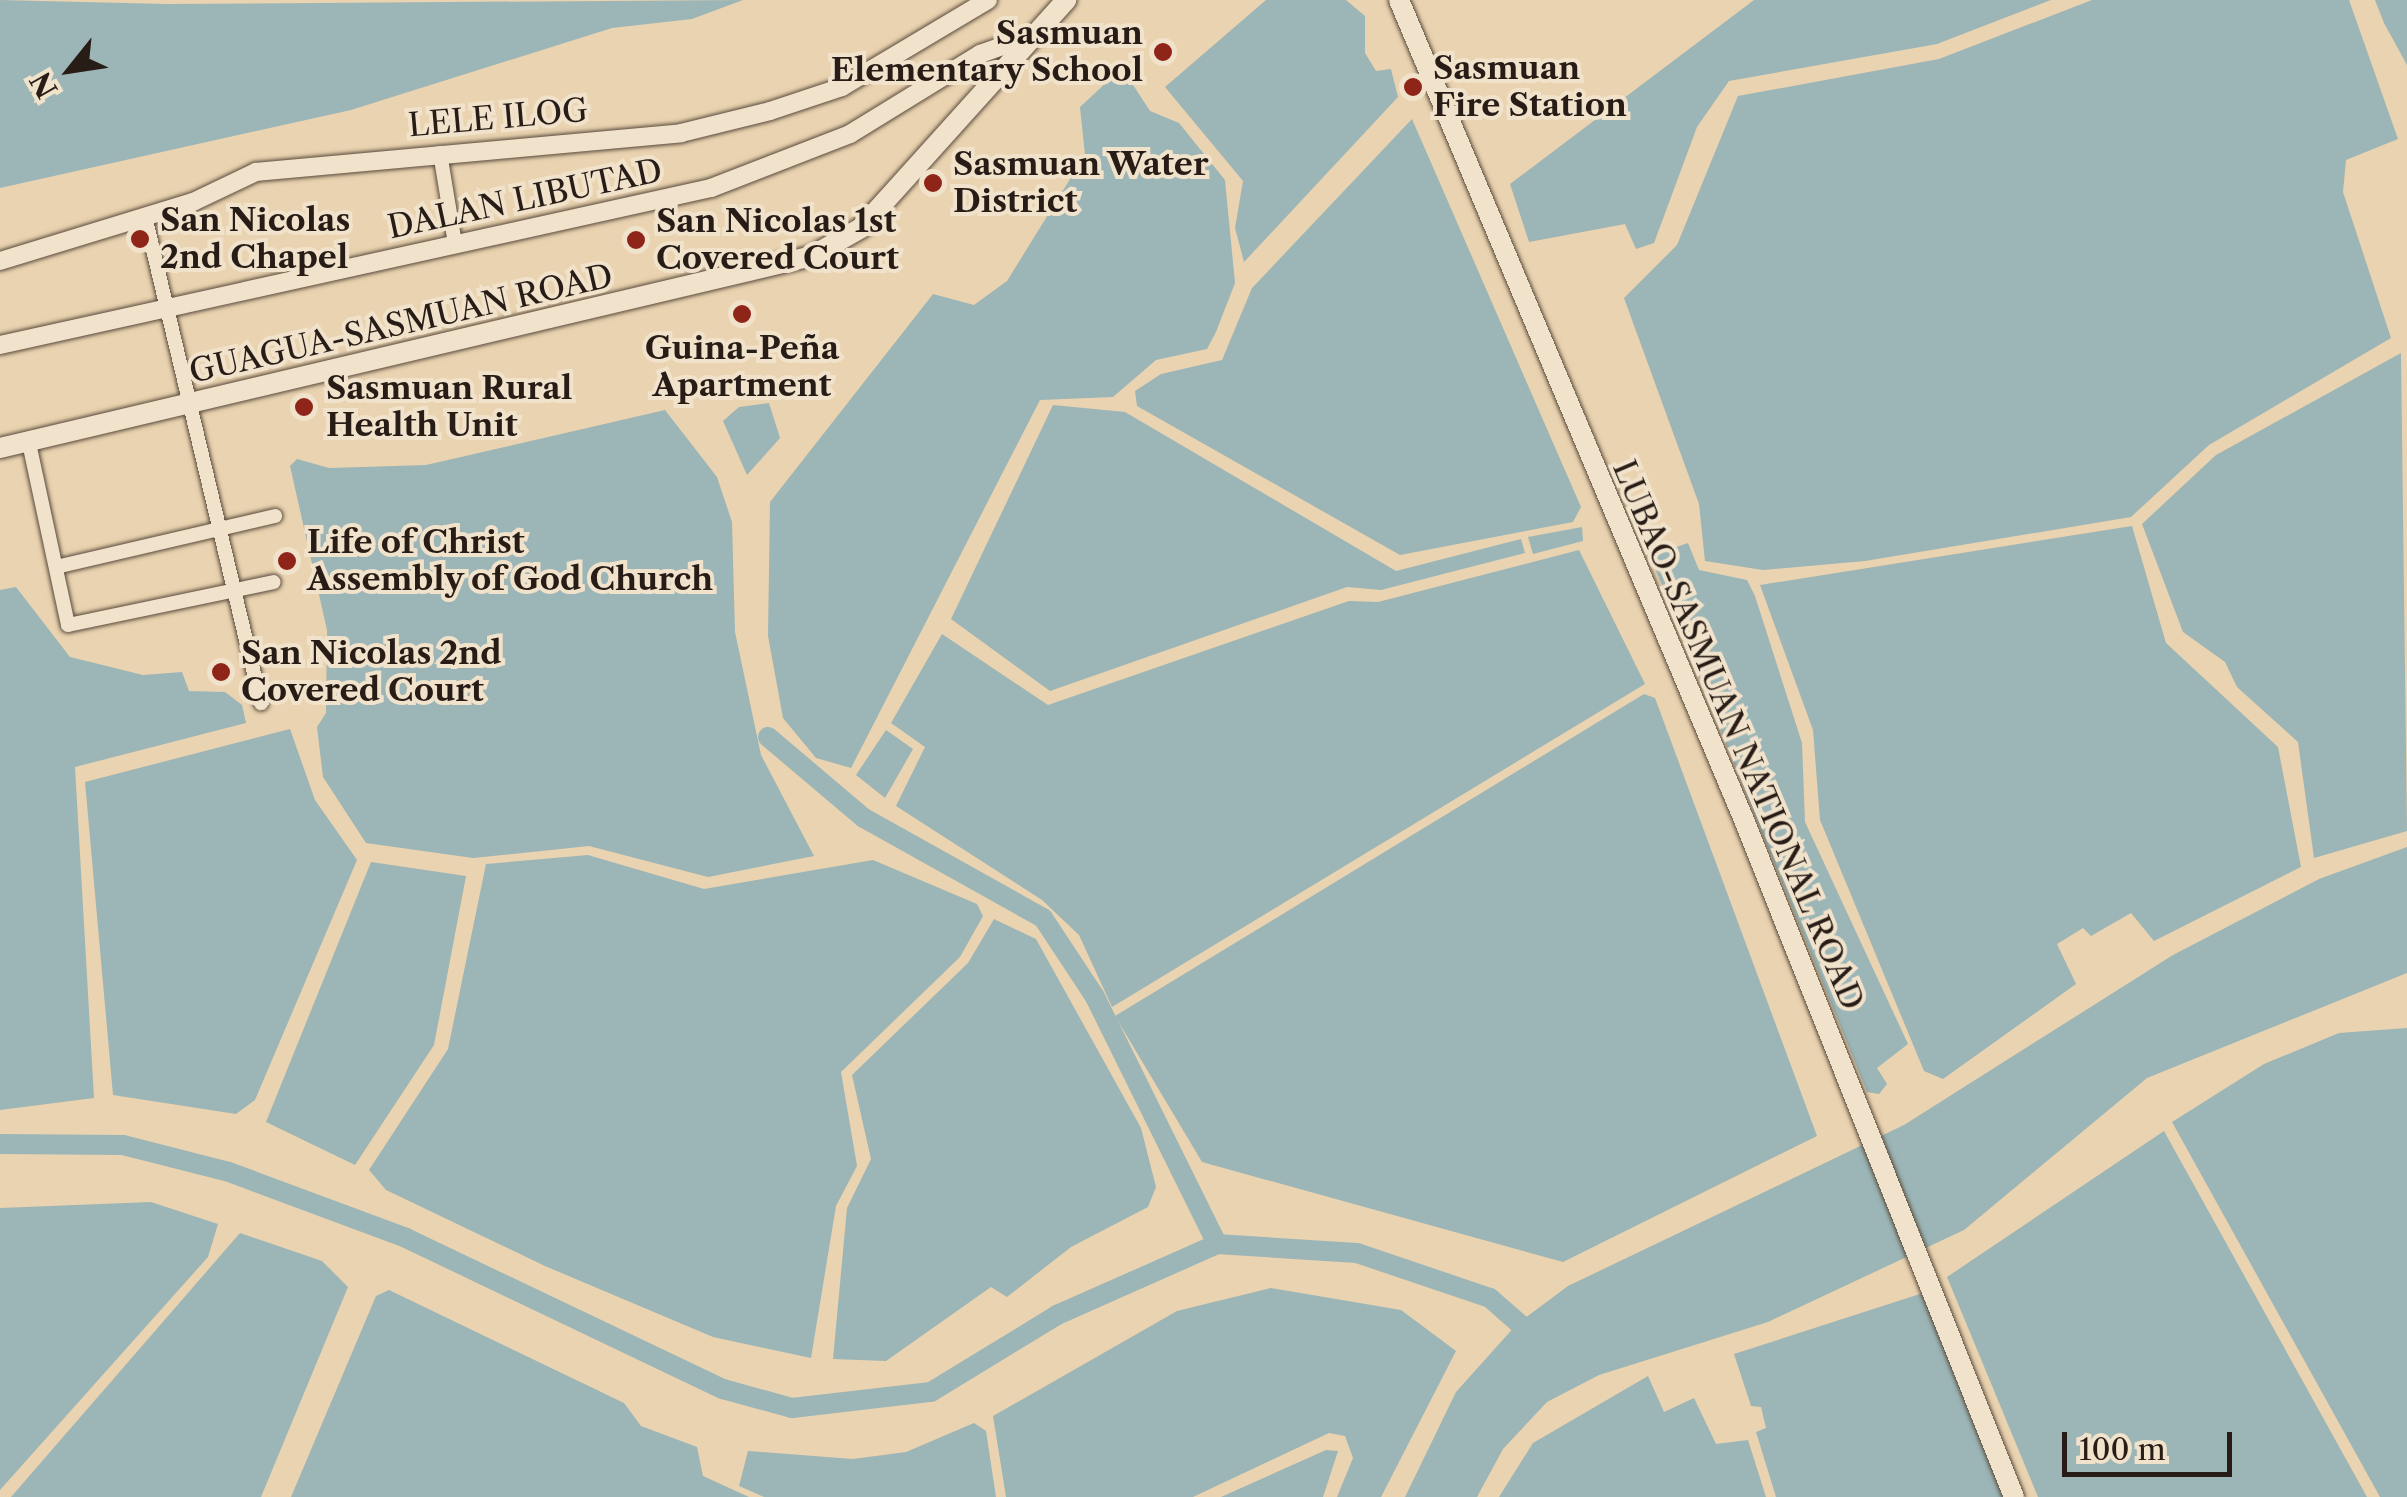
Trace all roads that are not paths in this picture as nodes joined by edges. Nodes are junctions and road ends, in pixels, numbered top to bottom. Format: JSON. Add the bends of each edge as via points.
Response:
{"nodes":[{"id":1,"x":988,"y":0,"type":"edge"},
{"id":2,"x":1066,"y":0,"type":"edge"},
{"id":3,"x":1398,"y":0,"type":"edge"},
{"id":4,"x":1034,"y":35,"type":"junction"},
{"id":5,"x":440,"y":154,"type":"junction"},
{"id":6,"x":145,"y":216,"type":"junction"},
{"id":7,"x":454,"y":244,"type":"junction"},
{"id":8,"x":0,"y":261,"type":"edge"},
{"id":9,"x":165,"y":308,"type":"junction"},
{"id":10,"x":0,"y":345,"type":"edge"},
{"id":11,"x":186,"y":404,"type":"junction"},
{"id":12,"x":29,"y":443,"type":"junction"},
{"id":13,"x":0,"y":448,"type":"edge"},
{"id":14,"x":275,"y":516,"type":"dead end"},
{"id":15,"x":217,"y":530,"type":"junction"},
{"id":16,"x":56,"y":567,"type":"junction"},
{"id":17,"x":274,"y":582,"type":"dead end"},
{"id":18,"x":231,"y":592,"type":"junction"},
{"id":19,"x":261,"y":703,"type":"dead end"},
{"id":20,"x":2014,"y":1497,"type":"edge"}],
"edges":[{"from":1,"to":5,"type":"street","name":"LELE ILOG","via":[[842,88],[770,112],[681,133]]},
{"from":2,"to":4,"type":"main road","name":"GUAGUA-SASMUAN ROAD"},
{"from":3,"to":20,"type":"main road","name":"LUBAO-SASMUAN NATIONAL ROAD","via":[[1851,1081]]},
{"from":4,"to":7,"type":"street","name":"DALAN LIBUTAD","via":[[1005,40],[914,100],[772,168],[674,199]]},
{"from":4,"to":11,"type":"main road","name":"GUAGUA-SASMUAN ROAD","via":[[861,228],[812,256]]},
{"from":5,"to":6,"type":"street","name":"LELE ILOG","via":[[256,172]]},
{"from":5,"to":7,"type":"street"},
{"from":6,"to":8,"type":"street","name":"LELE ILOG"},
{"from":6,"to":9,"type":"street"},
{"from":7,"to":9,"type":"street","name":"DALAN LIBUTAD"},
{"from":9,"to":10,"type":"street","name":"DALAN LIBUTAD"},
{"from":9,"to":11,"type":"street"},
{"from":11,"to":12,"type":"main road","name":"GUAGUA-SASMUAN ROAD"},
{"from":11,"to":15,"type":"street"},
{"from":12,"to":13,"type":"main road","name":"GUAGUA-SASMUAN ROAD"},
{"from":12,"to":16,"type":"street"},
{"from":14,"to":15,"type":"street"},
{"from":15,"to":16,"type":"street"},
{"from":15,"to":18,"type":"street"},
{"from":16,"to":18,"type":"street","via":[[68,625]]},
{"from":17,"to":18,"type":"street"},
{"from":18,"to":19,"type":"street"}]}
